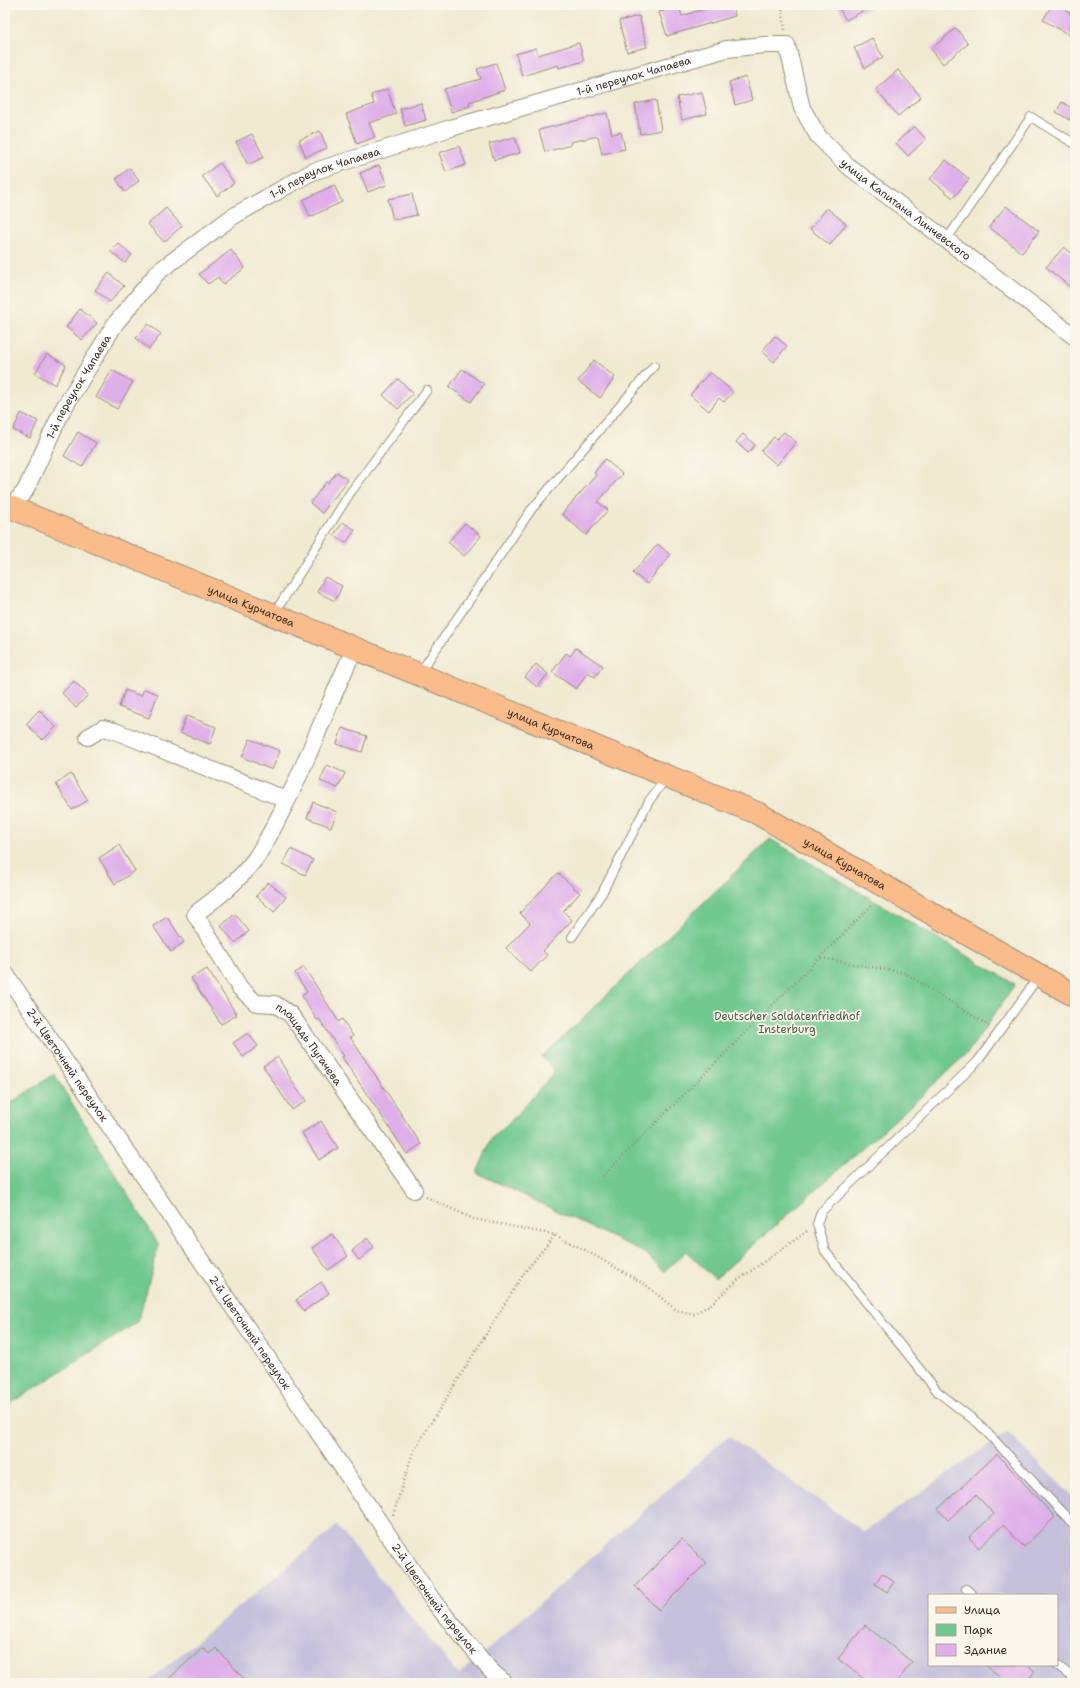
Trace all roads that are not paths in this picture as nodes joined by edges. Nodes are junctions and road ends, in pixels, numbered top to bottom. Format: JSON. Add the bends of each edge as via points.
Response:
{"nodes":[{"id":1,"x":787,"y":45,"type":"joint"},
{"id":2,"x":1075,"y":144,"type":"edge"},
{"id":3,"x":947,"y":239,"type":"junction"},
{"id":4,"x":1075,"y":337,"type":"edge"},
{"id":5,"x":654,"y":366,"type":"dead end"},
{"id":6,"x":427,"y":390,"type":"dead end"},
{"id":7,"x":7,"y":507,"type":"edge"},
{"id":8,"x":273,"y":615,"type":"junction"},
{"id":9,"x":354,"y":648,"type":"junction"},
{"id":10,"x":419,"y":675,"type":"junction"},
{"id":11,"x":88,"y":737,"type":"dead end"},
{"id":12,"x":668,"y":777,"type":"junction"},
{"id":13,"x":287,"y":800,"type":"junction"},
{"id":14,"x":572,"y":937,"type":"dead end"},
{"id":15,"x":5,"y":973,"type":"edge"},
{"id":16,"x":1039,"y":976,"type":"junction"},
{"id":17,"x":1075,"y":996,"type":"edge"},
{"id":18,"x":414,"y":1190,"type":"road end"},
{"id":19,"x":1075,"y":1526,"type":"edge"},
{"id":20,"x":966,"y":1589,"type":"dead end"},
{"id":21,"x":972,"y":1594,"type":"edge"},
{"id":22,"x":1058,"y":1666,"type":"edge"},
{"id":23,"x":1075,"y":1679,"type":"edge"},
{"id":24,"x":505,"y":1683,"type":"edge"}],
"edges":[{"from":1,"to":3,"type":"street","name":"улица Капитана Линчевского","via":[[802,108],[818,136],[848,166]]},
{"from":1,"to":7,"type":"street","name":"1-й переулок Чапаева","via":[[728,49],[454,126],[312,172],[232,216],[158,272],[115,324],[62,411],[25,491]]},
{"from":2,"to":3,"type":"lane","via":[[1031,117]]},
{"from":3,"to":4,"type":"street","name":"улица Капитана Линчевского"},
{"from":5,"to":10,"type":"lane","via":[[531,510]]},
{"from":6,"to":8,"type":"lane","via":[[350,493]]},
{"from":7,"to":8,"type":"main road","name":"улица Курчатова"},
{"from":8,"to":9,"type":"main road","name":"улица Курчатова"},
{"from":9,"to":10,"type":"main road","name":"улица Курчатова"},
{"from":9,"to":13,"type":"street"},
{"from":10,"to":12,"type":"main road","name":"улица Курчатова"},
{"from":11,"to":13,"type":"street","via":[[103,728],[115,731]]},
{"from":12,"to":14,"type":"lane","via":[[649,802],[602,893]]},
{"from":12,"to":16,"type":"main road","name":"улица Курчатова","via":[[757,813]]},
{"from":13,"to":18,"type":"street","name":"площадь Пугачева","via":[[255,859],[223,894],[195,914],[240,988],[256,1003],[275,1004],[291,1015]]},
{"from":15,"to":24,"type":"street","name":"2-й Цветочный переулок","via":[[434,1602],[490,1670]]},
{"from":16,"to":17,"type":"main road","name":"улица Курчатова"},
{"from":16,"to":19,"type":"lane","via":[[978,1061],[821,1212],[817,1224],[825,1251],[938,1392],[979,1424]]},
{"from":20,"to":21,"type":"lane"},
{"from":22,"to":23,"type":"lane"}]}
